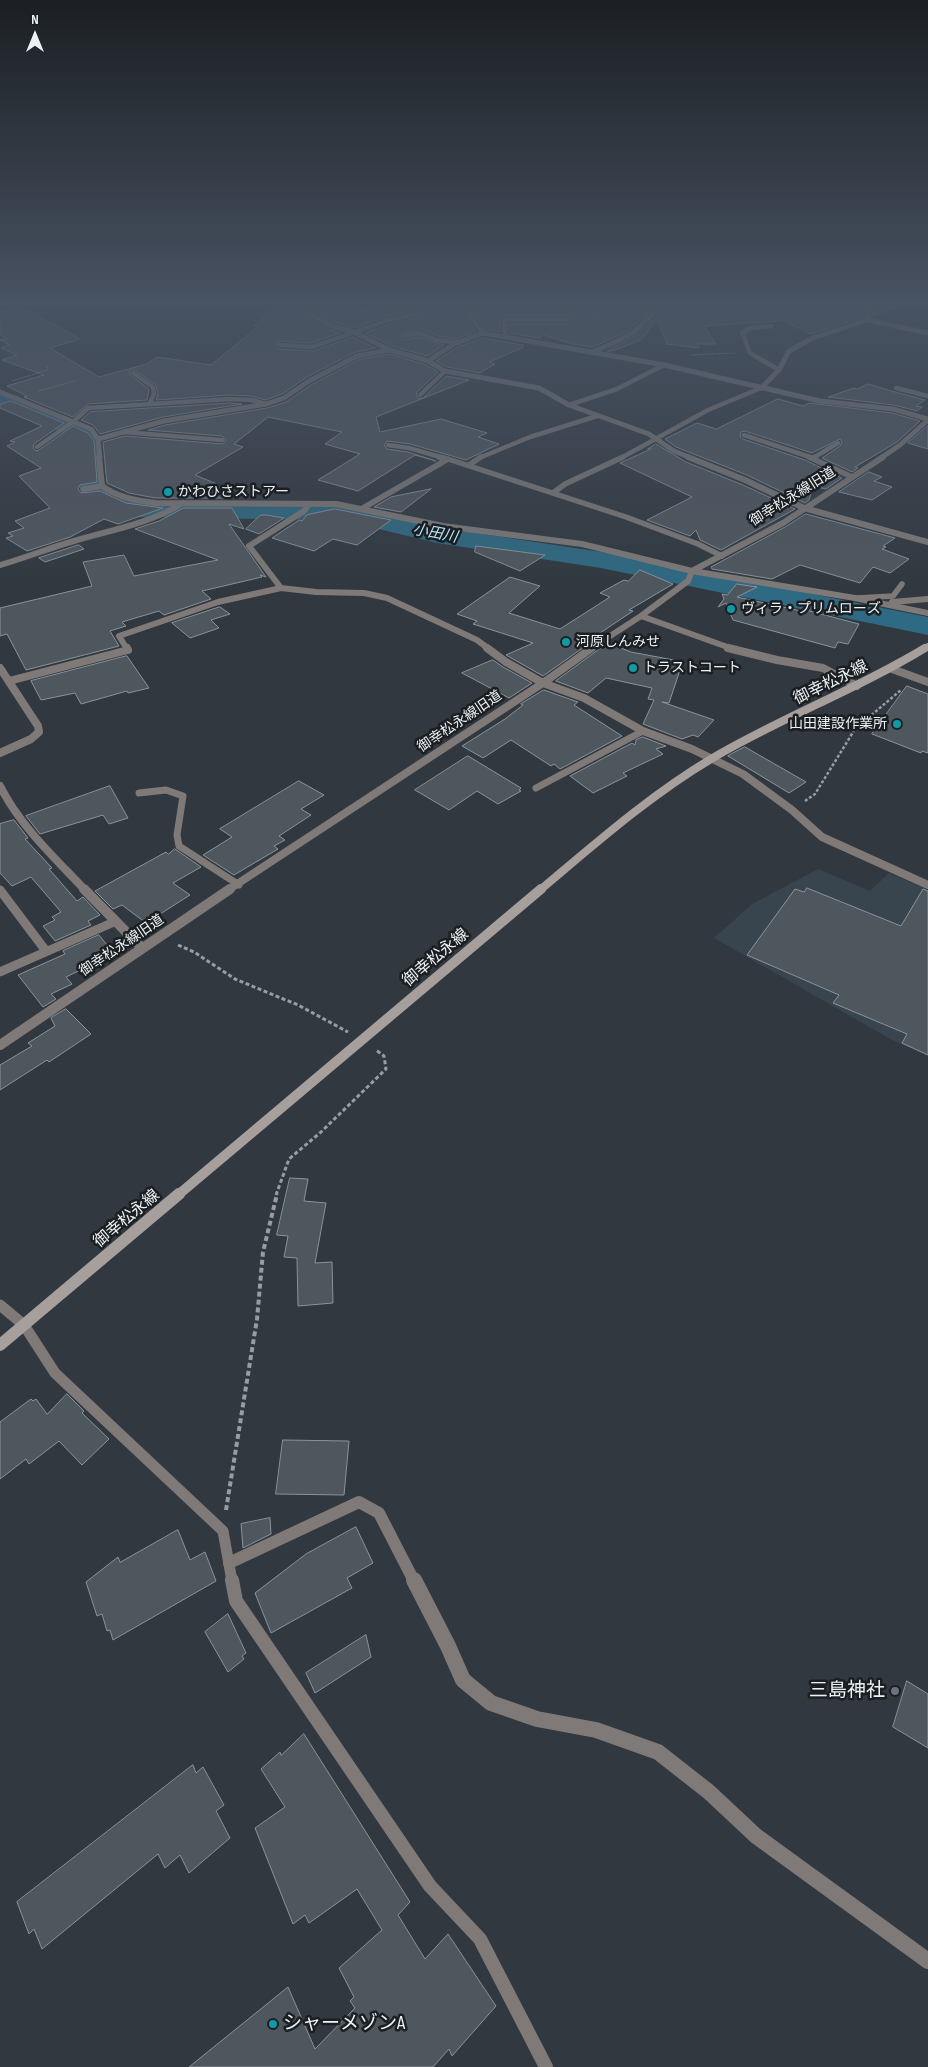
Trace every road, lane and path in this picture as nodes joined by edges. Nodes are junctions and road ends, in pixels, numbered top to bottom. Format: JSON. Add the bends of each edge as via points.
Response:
{"nodes":[{"id":1,"x":27,"y":402,"type":"edge"},
{"id":2,"x":159,"y":402,"type":"edge"},
{"id":3,"x":261,"y":402,"type":"edge"},
{"id":4,"x":271,"y":402,"type":"edge"},
{"id":5,"x":565,"y":402,"type":"edge"},
{"id":6,"x":577,"y":402,"type":"edge"},
{"id":7,"x":726,"y":402,"type":"edge"},
{"id":8,"x":837,"y":402,"type":"edge"},
{"id":9,"x":150,"y":403,"type":"joint"},
{"id":10,"x":266,"y":404,"type":"junction"},
{"id":11,"x":569,"y":405,"type":"junction"},
{"id":12,"x":597,"y":416,"type":"junction"},
{"id":13,"x":928,"y":419,"type":"edge"},
{"id":14,"x":73,"y":422,"type":"junction"},
{"id":15,"x":123,"y":432,"type":"junction"},
{"id":16,"x":744,"y":435,"type":"dead end"},
{"id":17,"x":98,"y":438,"type":"junction"},
{"id":18,"x":658,"y":439,"type":"junction"},
{"id":19,"x":222,"y":440,"type":"dead end"},
{"id":20,"x":838,"y":444,"type":"dead end"},
{"id":21,"x":388,"y":445,"type":"dead end"},
{"id":22,"x":36,"y":447,"type":"dead end"},
{"id":23,"x":813,"y":458,"type":"junction"},
{"id":24,"x":448,"y":459,"type":"junction"},
{"id":25,"x":469,"y":465,"type":"junction"},
{"id":26,"x":852,"y":477,"type":"junction"},
{"id":27,"x":100,"y":486,"type":"junction"},
{"id":28,"x":82,"y":489,"type":"dead end"},
{"id":29,"x":553,"y":493,"type":"junction"},
{"id":30,"x":182,"y":504,"type":"junction"},
{"id":31,"x":307,"y":507,"type":"junction"},
{"id":32,"x":363,"y":508,"type":"junction"},
{"id":33,"x":804,"y":508,"type":"junction"},
{"id":34,"x":928,"y":542,"type":"edge"},
{"id":35,"x":722,"y":556,"type":"junction"},
{"id":36,"x":0,"y":565,"type":"edge"},
{"id":37,"x":690,"y":575,"type":"junction"},
{"id":38,"x":902,"y":584,"type":"dead end"},
{"id":39,"x":281,"y":588,"type":"junction"},
{"id":40,"x":855,"y":598,"type":"junction"},
{"id":41,"x":928,"y":599,"type":"edge"},
{"id":42,"x":875,"y":602,"type":"junction"},
{"id":43,"x":928,"y":613,"type":"edge"},
{"id":44,"x":641,"y":616,"type":"junction"},
{"id":45,"x":928,"y":646,"type":"edge"},
{"id":46,"x":0,"y":668,"type":"edge"},
{"id":47,"x":892,"y":669,"type":"junction"},
{"id":48,"x":916,"y":677,"type":"junction"},
{"id":49,"x":10,"y":681,"type":"junction"},
{"id":50,"x":928,"y":682,"type":"edge"},
{"id":51,"x":544,"y":683,"type":"junction"},
{"id":52,"x":857,"y":686,"type":"junction"},
{"id":53,"x":642,"y":731,"type":"junction"},
{"id":54,"x":0,"y":754,"type":"edge"},
{"id":55,"x":712,"y":758,"type":"junction"},
{"id":56,"x":0,"y":786,"type":"edge"},
{"id":57,"x":536,"y":788,"type":"dead end"},
{"id":58,"x":139,"y":793,"type":"dead end"},
{"id":59,"x":792,"y":810,"type":"junction"},
{"id":60,"x":240,"y":885,"type":"junction"},
{"id":61,"x":928,"y":885,"type":"edge"},
{"id":62,"x":0,"y":890,"type":"edge"},
{"id":63,"x":114,"y":922,"type":"junction"},
{"id":64,"x":157,"y":937,"type":"junction"},
{"id":65,"x":142,"y":948,"type":"junction"},
{"id":66,"x":46,"y":951,"type":"junction"},
{"id":67,"x":0,"y":972,"type":"edge"},
{"id":68,"x":362,"y":1040,"type":"junction"},
{"id":69,"x":0,"y":1045,"type":"edge"},
{"id":70,"x":0,"y":1305,"type":"edge"},
{"id":71,"x":24,"y":1325,"type":"junction"},
{"id":72,"x":0,"y":1345,"type":"edge"},
{"id":73,"x":223,"y":1531,"type":"junction"},
{"id":74,"x":229,"y":1563,"type":"junction"},
{"id":75,"x":928,"y":1961,"type":"edge"},
{"id":76,"x":546,"y":2067,"type":"edge"}],
"edges":[{"from":1,"to":14,"type":"street"},
{"from":2,"to":9,"type":"lane"},
{"from":3,"to":10,"type":"lane"},
{"from":4,"to":10,"type":"street"},
{"from":5,"to":11,"type":"street"},
{"from":6,"to":11,"type":"lane"},
{"from":7,"to":18,"type":"lane"},
{"from":8,"to":13,"type":"street","via":[[894,409]]},
{"from":9,"to":14,"type":"lane","via":[[88,408]]},
{"from":10,"to":15,"type":"street","via":[[164,421]]},
{"from":11,"to":12,"type":"street"},
{"from":12,"to":18,"type":"street"},
{"from":12,"to":25,"type":"lane","via":[[530,437],[480,457]]},
{"from":13,"to":26,"type":"street","name":"御幸松永線旧道","via":[[900,445]]},
{"from":14,"to":17,"type":"street","via":[[91,429]]},
{"from":14,"to":22,"type":"lane"},
{"from":15,"to":17,"type":"street"},
{"from":15,"to":19,"type":"lane"},
{"from":16,"to":23,"type":"lane"},
{"from":17,"to":27,"type":"street"},
{"from":18,"to":29,"type":"lane","via":[[565,484]]},
{"from":18,"to":33,"type":"street","via":[[674,451]]},
{"from":20,"to":23,"type":"lane"},
{"from":21,"to":24,"type":"lane"},
{"from":23,"to":26,"type":"lane"},
{"from":24,"to":25,"type":"lane"},
{"from":24,"to":32,"type":"lane"},
{"from":25,"to":29,"type":"lane"},
{"from":26,"to":33,"type":"street","name":"御幸松永線旧道"},
{"from":27,"to":28,"type":"lane"},
{"from":27,"to":30,"type":"street","via":[[128,499]]},
{"from":29,"to":35,"type":"lane","via":[[698,544]]},
{"from":30,"to":31,"type":"street"},
{"from":30,"to":36,"type":"street","via":[[135,524],[57,545]]},
{"from":31,"to":32,"type":"street","via":[[336,504]]},
{"from":31,"to":39,"type":"street","via":[[249,546]]},
{"from":32,"to":37,"type":"street","via":[[442,526],[582,544]]},
{"from":33,"to":34,"type":"street"},
{"from":33,"to":35,"type":"street","name":"御幸松永線旧道"},
{"from":35,"to":37,"type":"street","name":"御幸松永線旧道"},
{"from":37,"to":40,"type":"street"},
{"from":37,"to":44,"type":"street","name":"御幸松永線旧道"},
{"from":38,"to":40,"type":"lane","via":[[893,596]]},
{"from":39,"to":49,"type":"street","via":[[218,602],[119,636],[128,650]]},
{"from":39,"to":51,"type":"street","via":[[387,598],[477,640],[506,662]]},
{"from":40,"to":42,"type":"street"},
{"from":41,"to":42,"type":"street"},
{"from":42,"to":43,"type":"street"},
{"from":44,"to":51,"type":"street","name":"御幸松永線旧道"},
{"from":44,"to":52,"type":"street","via":[[725,647],[823,668]]},
{"from":45,"to":47,"type":"main road","name":"御幸松永線"},
{"from":46,"to":49,"type":"street"},
{"from":47,"to":48,"type":"street"},
{"from":47,"to":52,"type":"main road","name":"御幸松永線"},
{"from":48,"to":50,"type":"street"},
{"from":48,"to":59,"type":"path","via":[[855,728],[815,794]]},
{"from":49,"to":54,"type":"street","via":[[39,732]]},
{"from":51,"to":53,"type":"street","via":[[584,698]]},
{"from":51,"to":60,"type":"street","name":"御幸松永線旧道"},
{"from":52,"to":55,"type":"main road","name":"御幸松永線"},
{"from":53,"to":55,"type":"street"},
{"from":53,"to":57,"type":"lane"},
{"from":55,"to":59,"type":"street","via":[[743,774]]},
{"from":55,"to":68,"type":"main road","name":"御幸松永線","via":[[656,795],[602,838]]},
{"from":56,"to":63,"type":"street","via":[[7,802],[43,845]]},
{"from":58,"to":60,"type":"lane","via":[[166,790],[183,796],[178,834],[180,846]]},
{"from":59,"to":61,"type":"street","via":[[822,837]]},
{"from":60,"to":64,"type":"street","name":"御幸松永線旧道"},
{"from":62,"to":66,"type":"lane"},
{"from":63,"to":65,"type":"street"},
{"from":63,"to":66,"type":"lane"},
{"from":64,"to":65,"type":"street","name":"御幸松永線旧道"},
{"from":64,"to":68,"type":"path","via":[[194,952],[235,979],[298,1005]]},
{"from":65,"to":69,"type":"street","name":"御幸松永線旧道"},
{"from":66,"to":67,"type":"lane"},
{"from":68,"to":71,"type":"main road","name":"御幸松永線"},
{"from":68,"to":73,"type":"path","via":[[384,1056],[386,1069],[289,1159],[278,1189],[263,1252],[257,1319]]},
{"from":70,"to":71,"type":"lane"},
{"from":71,"to":72,"type":"main road","name":"御幸松永線"},
{"from":71,"to":73,"type":"lane","via":[[55,1373]]},
{"from":73,"to":74,"type":"lane"},
{"from":74,"to":75,"type":"street","via":[[359,1502],[379,1513],[448,1646],[462,1680],[491,1703],[537,1719],[596,1730],[658,1752],[709,1792],[756,1836]]},
{"from":74,"to":76,"type":"lane","via":[[236,1601],[430,1886],[480,1939]]}]}
